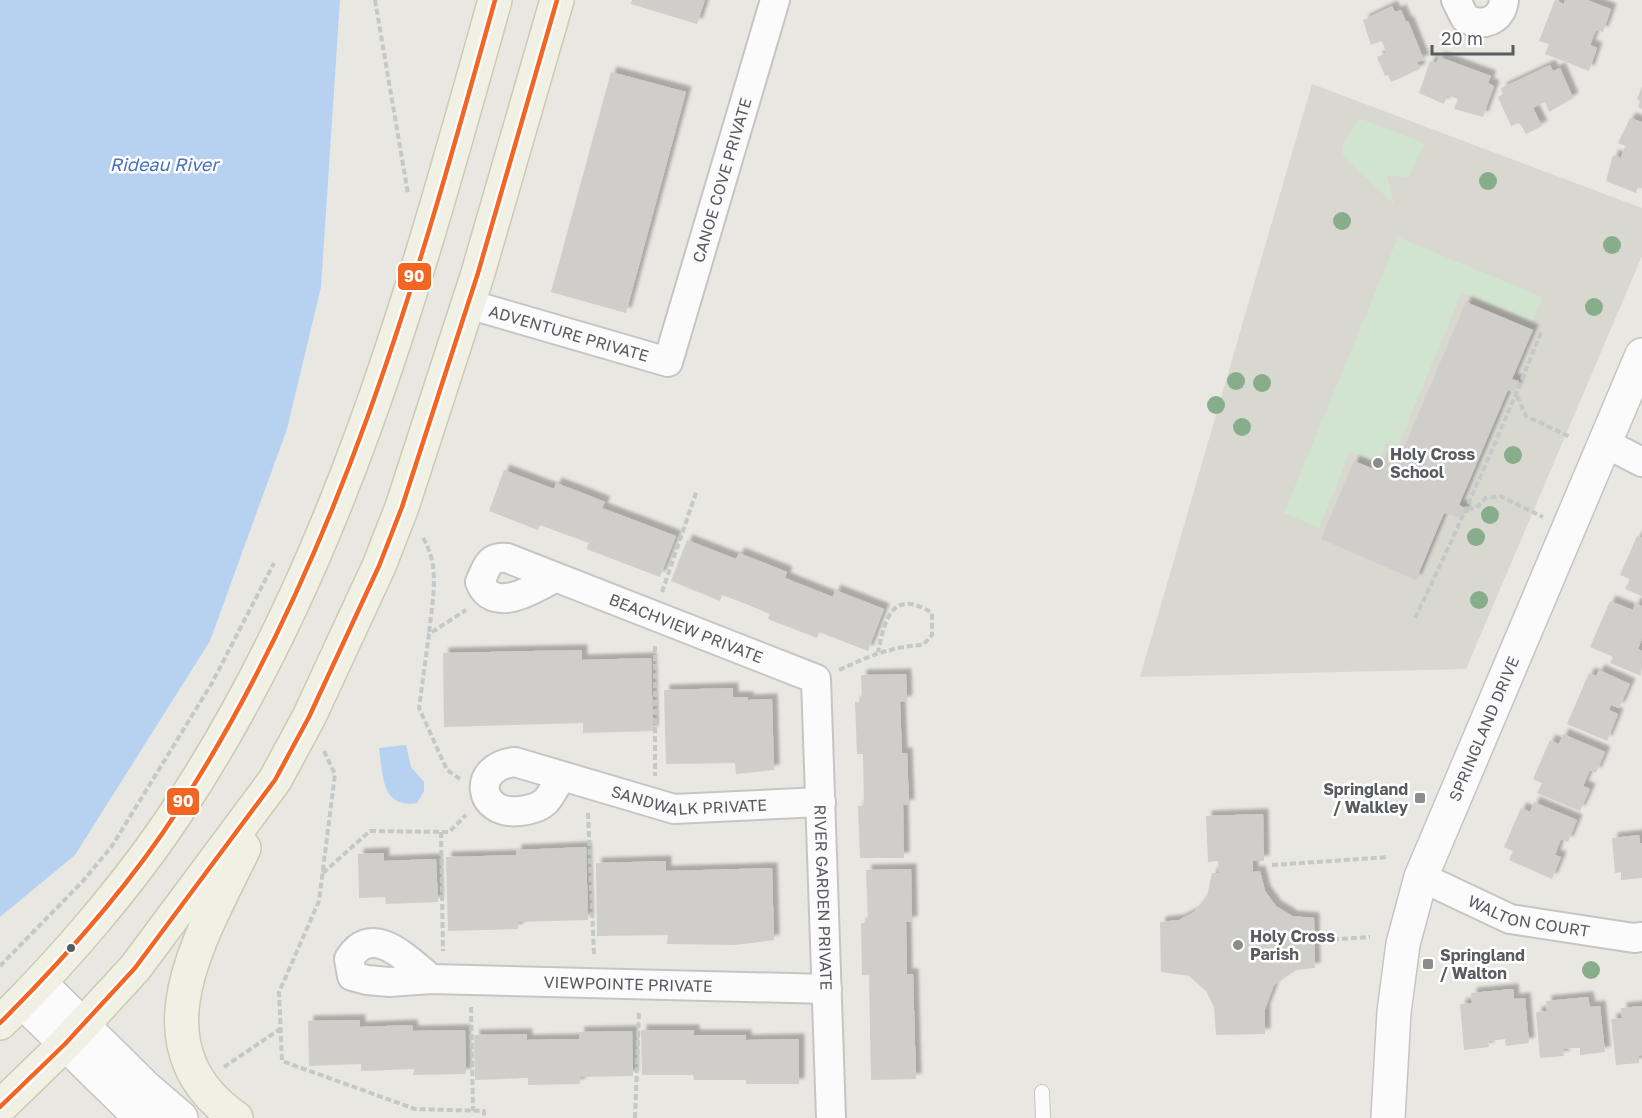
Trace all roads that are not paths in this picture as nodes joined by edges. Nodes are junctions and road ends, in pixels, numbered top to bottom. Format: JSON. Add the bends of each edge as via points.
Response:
{"nodes":[{"id":1,"x":495,"y":0,"type":"edge"},
{"id":2,"x":557,"y":0,"type":"edge"},
{"id":3,"x":775,"y":0,"type":"edge"},
{"id":4,"x":1456,"y":0,"type":"edge"},
{"id":5,"x":1504,"y":0,"type":"edge"},
{"id":6,"x":468,"y":304,"type":"junction"},
{"id":7,"x":1642,"y":355,"type":"edge"},
{"id":8,"x":668,"y":362,"type":"joint"},
{"id":9,"x":1605,"y":443,"type":"junction"},
{"id":10,"x":1642,"y":462,"type":"edge"},
{"id":11,"x":554,"y":578,"type":"junction"},
{"id":12,"x":816,"y":679,"type":"joint"},
{"id":13,"x":275,"y":780,"type":"junction"},
{"id":14,"x":574,"y":781,"type":"junction"},
{"id":15,"x":820,"y":802,"type":"junction"},
{"id":16,"x":1421,"y":877,"type":"junction"},
{"id":17,"x":1642,"y":937,"type":"edge"},
{"id":18,"x":448,"y":979,"type":"road end"},
{"id":19,"x":827,"y":989,"type":"junction"},
{"id":20,"x":21,"y":1002,"type":"edge"},
{"id":21,"x":75,"y":1034,"type":"junction"},
{"id":22,"x":1042,"y":1092,"type":"dead end"},
{"id":23,"x":0,"y":1107,"type":"edge"},
{"id":24,"x":141,"y":1118,"type":"edge"},
{"id":25,"x":182,"y":1118,"type":"edge"},
{"id":26,"x":236,"y":1118,"type":"edge"},
{"id":27,"x":831,"y":1118,"type":"edge"},
{"id":28,"x":1043,"y":1118,"type":"edge"},
{"id":29,"x":1388,"y":1118,"type":"edge"}],
"edges":[{"from":1,"to":20,"type":"main road","via":[[383,378],[328,524],[292,606],[241,705],[178,811],[108,901]]},
{"from":2,"to":6,"type":"main road"},
{"from":3,"to":8,"type":"street","name":"CANOE COVE PRIVATE"},
{"from":4,"to":5,"type":"street","via":[[1465,18],[1480,24],[1501,12]]},
{"from":6,"to":8,"type":"street","name":"ADVENTURE PRIVATE"},
{"from":6,"to":13,"type":"main road","via":[[379,566],[309,717]]},
{"from":7,"to":9,"type":"street","name":"SPRINGLAND DRIVE"},
{"from":9,"to":10,"type":"street"},
{"from":9,"to":16,"type":"street","name":"SPRINGLAND DRIVE"},
{"from":11,"to":11,"type":"street","name":"BEACHVIEW PRIVATE","via":[[496,557],[490,560],[480,582],[489,594],[517,598]]},
{"from":11,"to":12,"type":"street","name":"BEACHVIEW PRIVATE"},
{"from":12,"to":15,"type":"street","name":"RIVER GARDEN PRIVATE"},
{"from":13,"to":21,"type":"main road","via":[[135,968]]},
{"from":13,"to":26,"type":"main road","via":[[190,963],[180,1006],[180,1021],[194,1072]]},
{"from":14,"to":14,"type":"street","name":"SANDWALK PRIVATE","via":[[529,810],[496,808],[484,788],[496,766],[515,762]]},
{"from":14,"to":15,"type":"street","name":"SANDWALK PRIVATE","via":[[674,809]]},
{"from":15,"to":19,"type":"street","name":"RIVER GARDEN PRIVATE"},
{"from":16,"to":17,"type":"street","name":"WALTON COURT","via":[[1510,919]]},
{"from":16,"to":29,"type":"street","name":"SPRINGLAND DRIVE","via":[[1403,944]]},
{"from":18,"to":19,"type":"street","name":"VIEWPOINTE PRIVATE"},
{"from":19,"to":27,"type":"street","name":"RIVER GARDEN PRIVATE"},
{"from":20,"to":21,"type":"street"},
{"from":21,"to":23,"type":"main road"},
{"from":21,"to":24,"type":"street"},
{"from":21,"to":25,"type":"street"},
{"from":22,"to":28,"type":"lane"}]}
